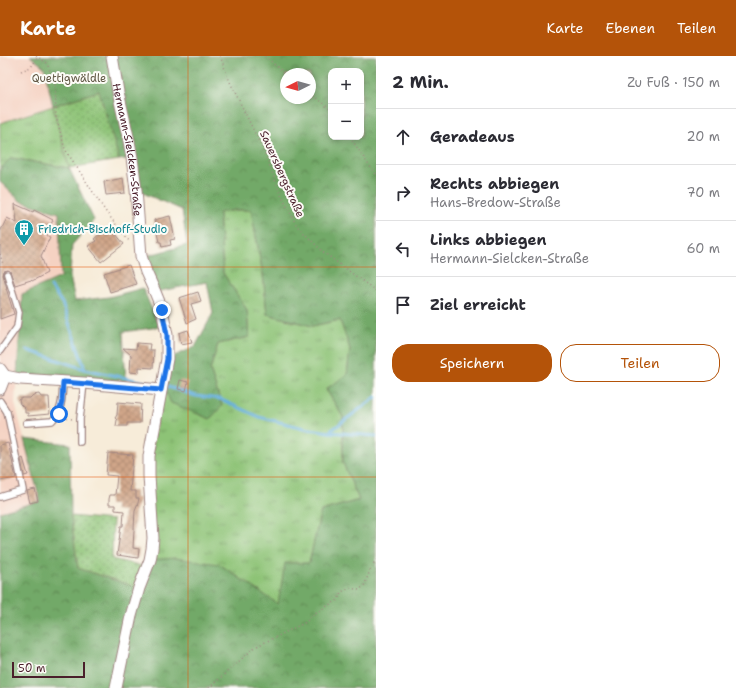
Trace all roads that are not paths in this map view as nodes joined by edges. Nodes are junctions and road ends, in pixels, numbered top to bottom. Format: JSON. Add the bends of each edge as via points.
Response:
{"nodes":[{"id":1,"x":112,"y":56,"type":"edge"},
{"id":2,"x":7,"y":274,"type":"dead end"},
{"id":3,"x":0,"y":351,"type":"edge"},
{"id":4,"x":3,"y":372,"type":"edge"},
{"id":5,"x":63,"y":382,"type":"junction"},
{"id":6,"x":84,"y":383,"type":"junction"},
{"id":7,"x":162,"y":386,"type":"junction"},
{"id":8,"x":0,"y":389,"type":"edge"},
{"id":9,"x":0,"y":402,"type":"edge"},
{"id":10,"x":26,"y":423,"type":"dead end"},
{"id":11,"x":80,"y":442,"type":"dead end"},
{"id":12,"x":0,"y":497,"type":"edge"},
{"id":13,"x":116,"y":688,"type":"edge"}],
"edges":[{"from":1,"to":7,"type":"street","name":"Hermann-Sielcken-Straße","via":[[132,158],[141,256],[162,310],[167,335],[167,359]]},
{"from":2,"to":3,"type":"lane","via":[[19,312],[17,327]]},
{"from":4,"to":5,"type":"street","via":[[20,379]]},
{"from":4,"to":8,"type":"street"},
{"from":5,"to":6,"type":"street"},
{"from":5,"to":10,"type":"lane","via":[[59,414],[52,421]]},
{"from":6,"to":7,"type":"street"},
{"from":6,"to":11,"type":"lane"},
{"from":7,"to":13,"type":"street","name":"Hermann-Sielcken-Straße","via":[[149,456],[152,549],[131,616]]},
{"from":9,"to":12,"type":"lane","via":[[7,412],[23,490]]}]}
